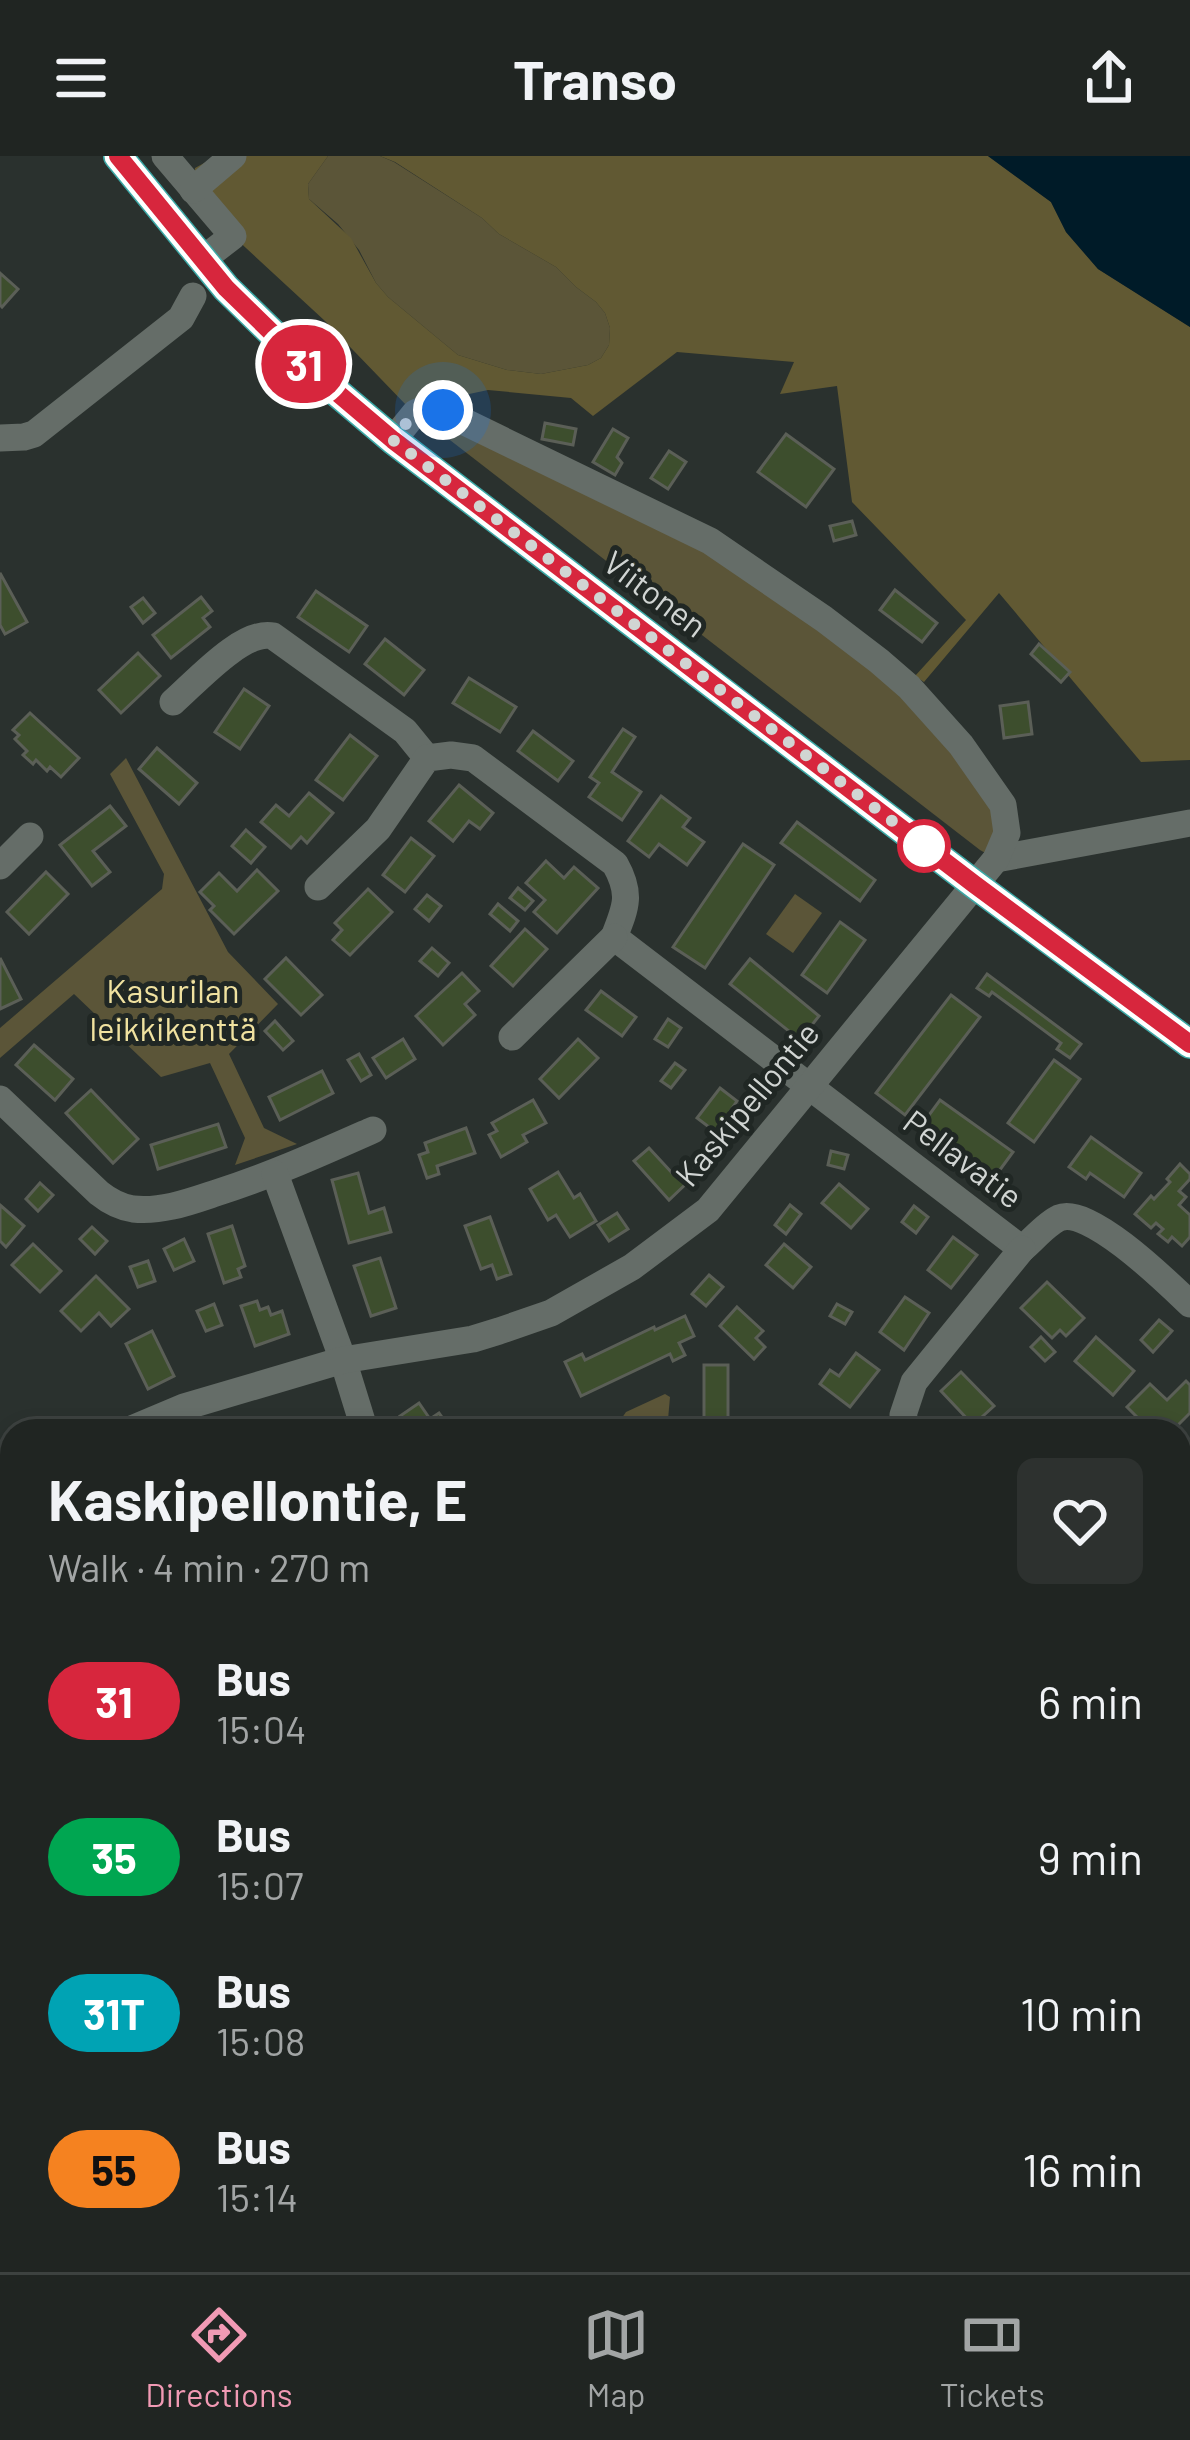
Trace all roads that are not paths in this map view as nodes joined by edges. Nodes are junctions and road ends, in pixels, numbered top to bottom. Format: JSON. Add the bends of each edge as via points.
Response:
{"nodes":[{"id":1,"x":118,"y":156,"type":"edge"},
{"id":2,"x":165,"y":156,"type":"edge"},
{"id":3,"x":233,"y":156,"type":"edge"},
{"id":4,"x":193,"y":190,"type":"junction"},
{"id":5,"x":202,"y":260,"type":"junction"},
{"id":6,"x":193,"y":296,"type":"dead end"},
{"id":7,"x":0,"y":438,"type":"edge"},
{"id":8,"x":393,"y":440,"type":"junction"},
{"id":9,"x":173,"y":702,"type":"dead end"},
{"id":10,"x":427,"y":758,"type":"junction"},
{"id":11,"x":1190,"y":824,"type":"edge"},
{"id":12,"x":30,"y":836,"type":"dead end"},
{"id":13,"x":996,"y":859,"type":"junction"},
{"id":14,"x":0,"y":866,"type":"edge"},
{"id":15,"x":974,"y":884,"type":"junction"},
{"id":16,"x":318,"y":887,"type":"dead end"},
{"id":17,"x":614,"y":937,"type":"junction"},
{"id":18,"x":512,"y":1037,"type":"dead end"},
{"id":19,"x":1190,"y":1044,"type":"edge"},
{"id":20,"x":808,"y":1087,"type":"junction"},
{"id":21,"x":0,"y":1099,"type":"edge"},
{"id":22,"x":373,"y":1130,"type":"dead end"},
{"id":23,"x":275,"y":1174,"type":"junction"},
{"id":24,"x":1022,"y":1249,"type":"junction"},
{"id":25,"x":1190,"y":1304,"type":"edge"},
{"id":26,"x":343,"y":1360,"type":"junction"},
{"id":27,"x":156,"y":1419,"type":"edge"},
{"id":28,"x":361,"y":1419,"type":"edge"},
{"id":29,"x":904,"y":1419,"type":"edge"}],
"edges":[{"from":1,"to":5,"type":"main road","name":"Viitonen"},
{"from":2,"to":4,"type":"street"},
{"from":3,"to":4,"type":"street"},
{"from":4,"to":5,"type":"street","via":[[233,236]]},
{"from":5,"to":8,"type":"main road","name":"Viitonen"},
{"from":6,"to":7,"type":"street","via":[[181,318],[34,434]]},
{"from":8,"to":13,"type":"street","via":[[423,408],[443,410],[710,541],[824,619],[908,688],[961,745],[1003,806],[1007,833]]},
{"from":8,"to":15,"type":"main road","name":"Viitonen"},
{"from":9,"to":10,"type":"street","via":[[262,633],[405,731]]},
{"from":10,"to":16,"type":"street","via":[[378,829]]},
{"from":10,"to":17,"type":"street","via":[[473,758],[615,864],[626,907]]},
{"from":11,"to":13,"type":"street"},
{"from":12,"to":14,"type":"street"},
{"from":13,"to":15,"type":"street","name":"Kaskipellontie"},
{"from":15,"to":19,"type":"main road","name":"Viitonen"},
{"from":15,"to":20,"type":"street","name":"Kaskipellontie"},
{"from":17,"to":18,"type":"street"},
{"from":17,"to":20,"type":"street","name":"Pellavatie"},
{"from":20,"to":24,"type":"street","name":"Pellavatie"},
{"from":20,"to":26,"type":"street","name":"Kaskipellontie","via":[[708,1210],[632,1267],[551,1313],[473,1339]]},
{"from":21,"to":23,"type":"street","via":[[99,1193],[128,1208],[178,1205]]},
{"from":22,"to":23,"type":"street"},
{"from":23,"to":26,"type":"street"},
{"from":24,"to":25,"type":"street","name":"Pellavatie","via":[[1059,1218],[1079,1218]]},
{"from":24,"to":29,"type":"street","via":[[914,1382]]},
{"from":26,"to":27,"type":"street","name":"Kaskipellontie"},
{"from":26,"to":28,"type":"street"}]}
